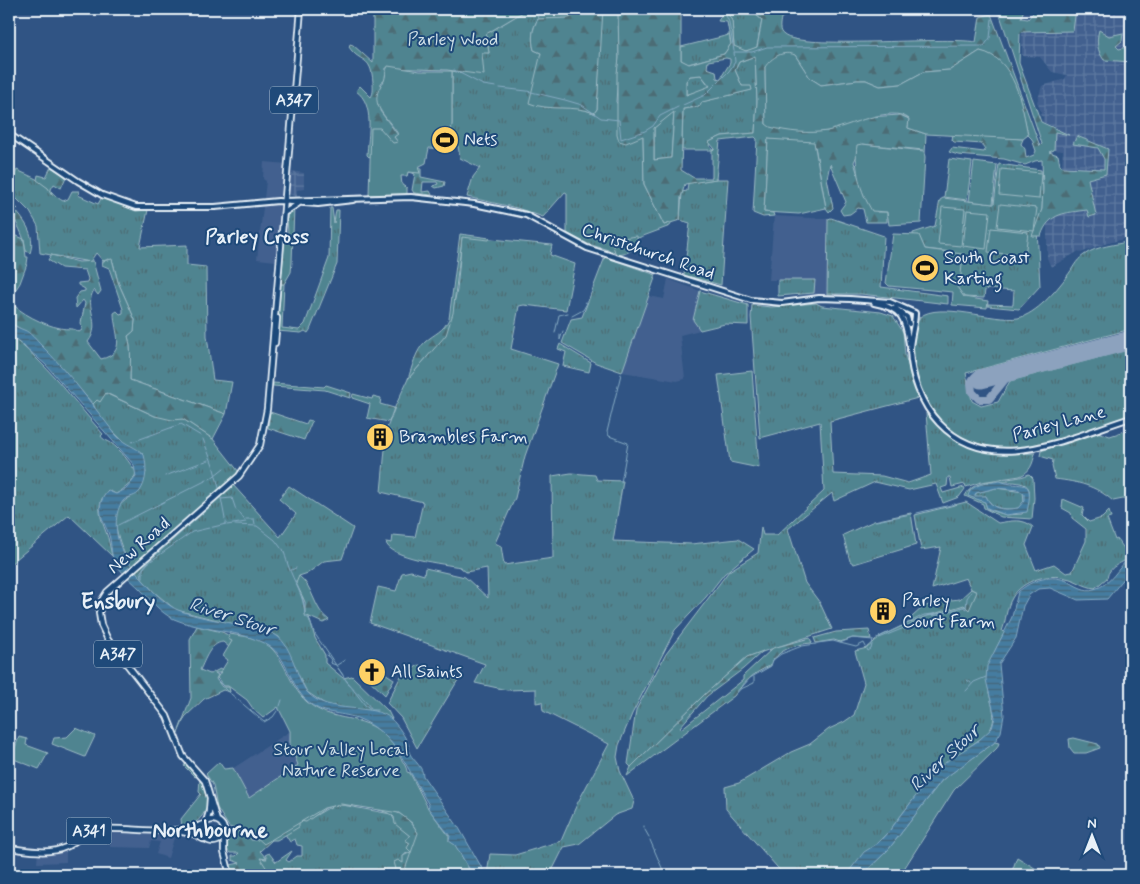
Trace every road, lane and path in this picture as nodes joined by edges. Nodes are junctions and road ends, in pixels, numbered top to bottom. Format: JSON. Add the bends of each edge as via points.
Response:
{"nodes":[{"id":1,"x":301,"y":9,"type":"edge"},
{"id":2,"x":9,"y":134,"type":"edge"},
{"id":3,"x":362,"y":198,"type":"junction"},
{"id":4,"x":272,"y":201,"type":"junction"},
{"id":5,"x":284,"y":201,"type":"junction"},
{"id":6,"x":300,"y":203,"type":"junction"},
{"id":7,"x":283,"y":210,"type":"junction"},
{"id":8,"x":865,"y":300,"type":"junction"},
{"id":9,"x":872,"y":301,"type":"junction"},
{"id":10,"x":910,"y":310,"type":"junction"},
{"id":11,"x":908,"y":317,"type":"junction"},
{"id":12,"x":914,"y":318,"type":"junction"},
{"id":13,"x":910,"y":343,"type":"junction"},
{"id":14,"x":910,"y":351,"type":"junction"},
{"id":15,"x":1131,"y":418,"type":"edge"},
{"id":16,"x":210,"y":794,"type":"junction"},
{"id":17,"x":217,"y":821,"type":"junction"},
{"id":18,"x":205,"y":823,"type":"junction"},
{"id":19,"x":176,"y":831,"type":"junction"},
{"id":20,"x":224,"y":834,"type":"junction"},
{"id":21,"x":206,"y":840,"type":"junction"},
{"id":22,"x":215,"y":842,"type":"junction"},
{"id":23,"x":9,"y":848,"type":"edge"},
{"id":24,"x":224,"y":852,"type":"junction"},
{"id":25,"x":230,"y":875,"type":"edge"}],
"edges":[{"from":1,"to":5,"type":"main road","name":"New Road","number":"A347"},
{"from":2,"to":4,"type":"main road","name":"Christchurch Road","via":[[78,181],[136,207],[215,207]]},
{"from":3,"to":5,"type":"main road","name":"Christchurch Road"},
{"from":3,"to":6,"type":"main road","name":"Christchurch Road","via":[[339,203]]},
{"from":3,"to":8,"type":"main road","name":"Christchurch Road","via":[[439,199],[517,213],[587,248],[758,301]]},
{"from":4,"to":5,"type":"main road","name":"Christchurch Road"},
{"from":4,"to":7,"type":"main road","via":[[279,203]]},
{"from":5,"to":6,"type":"main road","name":"Christchurch Road"},
{"from":5,"to":7,"type":"main road","name":"New Road","number":"A347"},
{"from":6,"to":7,"type":"main road"},
{"from":7,"to":16,"type":"main road","name":"New Road","number":"A347","via":[[276,334],[265,428],[260,445],[248,465],[107,592],[99,612],[108,640],[159,703],[183,756],[201,773]]},
{"from":8,"to":9,"type":"main road","name":"Christchurch Road"},
{"from":8,"to":14,"type":"main road","via":[[888,306],[901,315],[907,326]]},
{"from":9,"to":10,"type":"main road","name":"Christchurch Road","via":[[890,302]]},
{"from":9,"to":11,"type":"main road","name":"Christchurch Road","via":[[890,305]]},
{"from":10,"to":11,"type":"main road"},
{"from":10,"to":12,"type":"main road","via":[[915,313]]},
{"from":11,"to":12,"type":"main road"},
{"from":11,"to":13,"type":"main road","name":"Parley Lane"},
{"from":12,"to":13,"type":"main road","name":"Parley Lane"},
{"from":13,"to":14,"type":"main road","name":"Parley Lane"},
{"from":14,"to":15,"type":"main road","name":"Parley Lane","via":[[916,383],[927,409],[948,432],[980,448],[1008,452],[1029,450]]},
{"from":16,"to":17,"type":"main road","name":"New Road","number":"A347"},
{"from":16,"to":18,"type":"main road"},
{"from":17,"to":18,"type":"main road"},
{"from":17,"to":20,"type":"main road","via":[[222,825]]},
{"from":18,"to":19,"type":"main road","number":"A341"},
{"from":18,"to":21,"type":"main road","via":[[201,831]]},
{"from":19,"to":21,"type":"main road","number":"A341"},
{"from":19,"to":23,"type":"main road","number":"A341","via":[[100,829],[89,831],[58,850]]},
{"from":20,"to":22,"type":"main road"},
{"from":20,"to":24,"type":"main road"},
{"from":21,"to":22,"type":"main road"},
{"from":22,"to":24,"type":"main road"},
{"from":24,"to":25,"type":"main road"}]}
